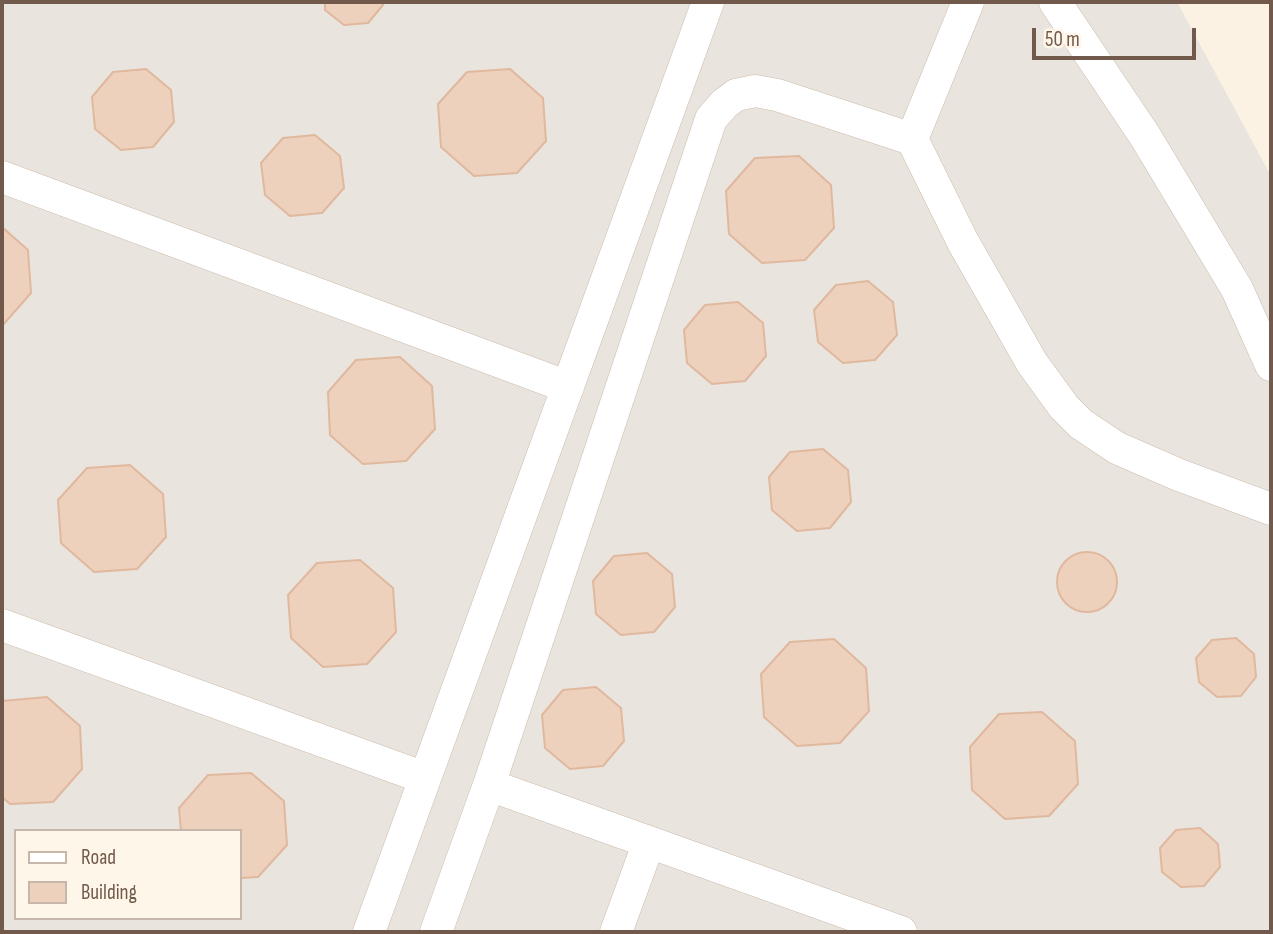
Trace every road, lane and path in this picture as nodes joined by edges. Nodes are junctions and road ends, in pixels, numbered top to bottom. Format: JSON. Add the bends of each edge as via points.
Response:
{"nodes":[{"id":1,"x":708,"y":2,"type":"edge"},
{"id":2,"x":968,"y":2,"type":"edge"},
{"id":3,"x":1055,"y":2,"type":"edge"},
{"id":4,"x":912,"y":139,"type":"junction"},
{"id":5,"x":2,"y":177,"type":"edge"},
{"id":6,"x":1271,"y":365,"type":"edge"},
{"id":7,"x":568,"y":387,"type":"junction"},
{"id":8,"x":1271,"y":509,"type":"edge"},
{"id":9,"x":2,"y":625,"type":"edge"},
{"id":10,"x":425,"y":778,"type":"junction"},
{"id":11,"x":489,"y":785,"type":"junction"},
{"id":12,"x":649,"y":842,"type":"junction"},
{"id":13,"x":369,"y":932,"type":"edge"},
{"id":14,"x":436,"y":932,"type":"edge"},
{"id":15,"x":616,"y":932,"type":"edge"},
{"id":16,"x":901,"y":932,"type":"edge"}],
"edges":[{"from":1,"to":7,"type":"lane"},
{"from":2,"to":4,"type":"lane"},
{"from":3,"to":6,"type":"lane","via":[[1145,136],[1237,289]]},
{"from":4,"to":8,"type":"lane","via":[[970,254],[1032,363],[1064,407],[1117,448]]},
{"from":4,"to":11,"type":"lane","via":[[755,91],[736,95],[711,119]]},
{"from":5,"to":7,"type":"lane"},
{"from":7,"to":10,"type":"lane"},
{"from":9,"to":10,"type":"lane"},
{"from":10,"to":13,"type":"lane"},
{"from":11,"to":12,"type":"lane"},
{"from":11,"to":14,"type":"lane"},
{"from":12,"to":15,"type":"lane"},
{"from":12,"to":16,"type":"lane"}]}
